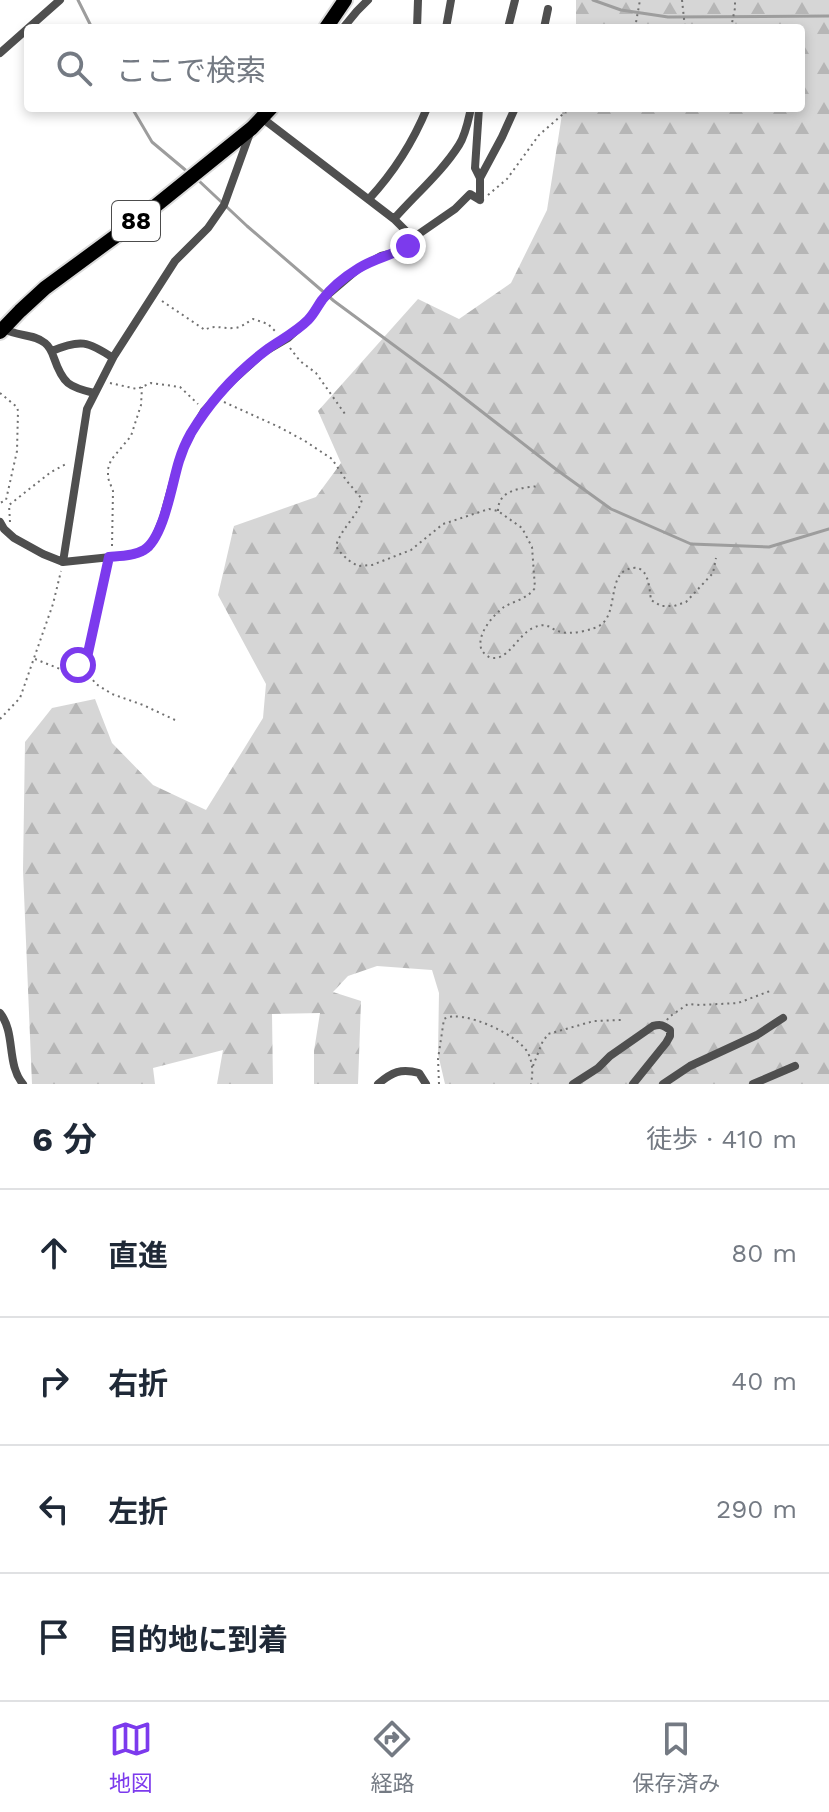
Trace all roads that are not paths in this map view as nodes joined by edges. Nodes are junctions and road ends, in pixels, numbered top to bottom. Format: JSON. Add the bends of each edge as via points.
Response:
{"nodes":[{"id":1,"x":60,"y":0,"type":"edge"},
{"id":2,"x":345,"y":0,"type":"edge"},
{"id":3,"x":368,"y":0,"type":"edge"},
{"id":4,"x":418,"y":0,"type":"edge"},
{"id":5,"x":451,"y":0,"type":"edge"},
{"id":6,"x":515,"y":0,"type":"edge"},
{"id":7,"x":548,"y":9,"type":"dead end"},
{"id":8,"x":33,"y":24,"type":"edge"},
{"id":9,"x":329,"y":24,"type":"edge"},
{"id":10,"x":346,"y":24,"type":"edge"},
{"id":11,"x":417,"y":24,"type":"edge"},
{"id":12,"x":447,"y":24,"type":"edge"},
{"id":13,"x":509,"y":24,"type":"edge"},
{"id":14,"x":545,"y":24,"type":"edge"},
{"id":15,"x":24,"y":32,"type":"edge"},
{"id":16,"x":0,"y":53,"type":"edge"},
{"id":17,"x":425,"y":112,"type":"edge"},
{"id":18,"x":470,"y":112,"type":"edge"},
{"id":19,"x":479,"y":112,"type":"edge"},
{"id":20,"x":513,"y":112,"type":"edge"},
{"id":21,"x":261,"y":118,"type":"edge"},
{"id":22,"x":480,"y":178,"type":"junction"},
{"id":23,"x":369,"y":199,"type":"junction"},
{"id":24,"x":394,"y":219,"type":"junction"},
{"id":25,"x":413,"y":238,"type":"junction"},
{"id":26,"x":2,"y":330,"type":"edge"},
{"id":27,"x":52,"y":351,"type":"junction"},
{"id":28,"x":113,"y":358,"type":"junction"},
{"id":29,"x":94,"y":393,"type":"junction"},
{"id":30,"x":0,"y":522,"type":"edge"},
{"id":31,"x":63,"y":562,"type":"junction"},
{"id":32,"x":0,"y":1013,"type":"edge"},
{"id":33,"x":783,"y":1018,"type":"dead end"},
{"id":34,"x":795,"y":1066,"type":"dead end"},
{"id":35,"x":23,"y":1084,"type":"edge"},
{"id":36,"x":378,"y":1084,"type":"edge"},
{"id":37,"x":426,"y":1084,"type":"edge"},
{"id":38,"x":573,"y":1084,"type":"edge"},
{"id":39,"x":633,"y":1084,"type":"edge"},
{"id":40,"x":663,"y":1084,"type":"edge"},
{"id":41,"x":753,"y":1084,"type":"edge"}],
"edges":[{"from":1,"to":8,"type":"street"},
{"from":2,"to":9,"type":"main road"},
{"from":3,"to":10,"type":"street"},
{"from":4,"to":11,"type":"street"},
{"from":5,"to":12,"type":"street"},
{"from":6,"to":13,"type":"street"},
{"from":7,"to":14,"type":"street"},
{"from":15,"to":16,"type":"street"},
{"from":17,"to":23,"type":"street","via":[[389,178]]},
{"from":18,"to":24,"type":"street","via":[[460,143]]},
{"from":19,"to":22,"type":"street","via":[[475,168]]},
{"from":20,"to":22,"type":"street"},
{"from":21,"to":23,"type":"street"},
{"from":21,"to":26,"type":"main road","number":"88","via":[[143,216],[45,288]]},
{"from":21,"to":28,"type":"street","via":[[224,205],[175,261]]},
{"from":22,"to":25,"type":"street","via":[[480,200],[470,194]]},
{"from":23,"to":24,"type":"street"},
{"from":24,"to":25,"type":"street"},
{"from":25,"to":31,"type":"street","via":[[398,252],[358,269],[204,411],[179,460],[149,547]]},
{"from":26,"to":27,"type":"street","via":[[40,339]]},
{"from":27,"to":28,"type":"street","via":[[85,343]]},
{"from":27,"to":29,"type":"street","via":[[64,381]]},
{"from":28,"to":29,"type":"street"},
{"from":29,"to":31,"type":"street"},
{"from":30,"to":31,"type":"street","via":[[11,535]]},
{"from":32,"to":35,"type":"street"},
{"from":33,"to":40,"type":"street"},
{"from":34,"to":41,"type":"street"},
{"from":36,"to":37,"type":"street","via":[[396,1070],[419,1073]]},
{"from":38,"to":39,"type":"street","via":[[653,1026],[664,1025],[670,1036]]}]}
